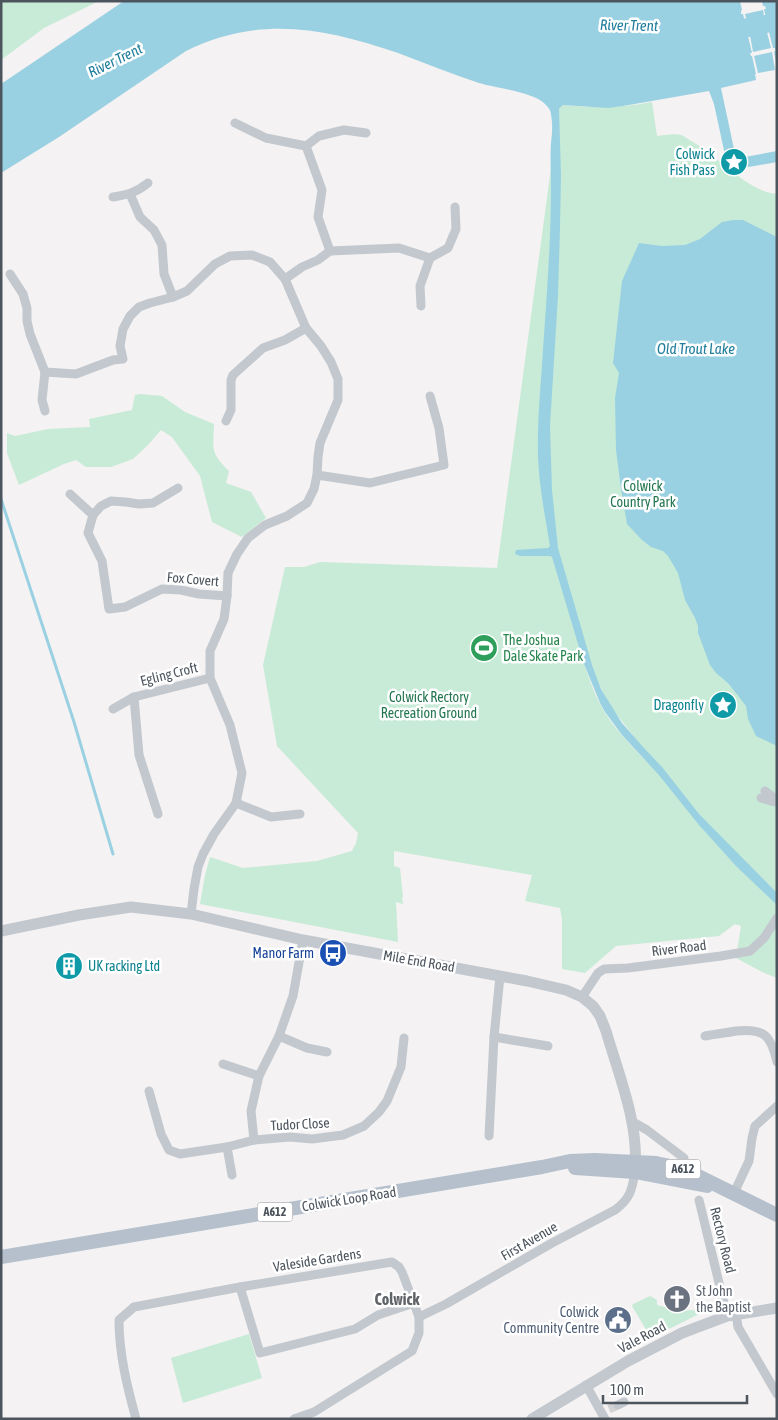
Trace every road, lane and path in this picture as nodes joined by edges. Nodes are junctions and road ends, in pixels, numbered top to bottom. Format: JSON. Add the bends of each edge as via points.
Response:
{"nodes":[{"id":1,"x":359,"y":122,"type":"dead end"},
{"id":2,"x":235,"y":123,"type":"dead end"},
{"id":3,"x":306,"y":146,"type":"junction"},
{"id":4,"x":148,"y":183,"type":"dead end"},
{"id":5,"x":130,"y":194,"type":"junction"},
{"id":6,"x":113,"y":197,"type":"dead end"},
{"id":7,"x":466,"y":214,"type":"dead end"},
{"id":8,"x":330,"y":251,"type":"junction"},
{"id":9,"x":430,"y":258,"type":"junction"},
{"id":10,"x":10,"y":274,"type":"dead end"},
{"id":11,"x":285,"y":279,"type":"junction"},
{"id":12,"x":172,"y":297,"type":"junction"},
{"id":13,"x":421,"y":306,"type":"dead end"},
{"id":14,"x":306,"y":328,"type":"junction"},
{"id":15,"x":45,"y":372,"type":"junction"},
{"id":16,"x":430,"y":396,"type":"dead end"},
{"id":17,"x":45,"y":411,"type":"dead end"},
{"id":18,"x":226,"y":421,"type":"dead end"},
{"id":19,"x":318,"y":475,"type":"junction"},
{"id":20,"x":178,"y":488,"type":"dead end"},
{"id":21,"x":70,"y":494,"type":"dead end"},
{"id":22,"x":93,"y":515,"type":"junction"},
{"id":23,"x":228,"y":596,"type":"junction"},
{"id":24,"x":210,"y":678,"type":"junction"},
{"id":25,"x":134,"y":697,"type":"junction"},
{"id":26,"x":113,"y":708,"type":"dead end"},
{"id":27,"x":763,"y":794,"type":"dead end"},
{"id":28,"x":777,"y":801,"type":"edge"},
{"id":29,"x":236,"y":803,"type":"junction"},
{"id":30,"x":158,"y":814,"type":"dead end"},
{"id":31,"x":300,"y":814,"type":"dead end"},
{"id":32,"x":191,"y":914,"type":"junction"},
{"id":33,"x":777,"y":918,"type":"edge"},
{"id":34,"x":1,"y":931,"type":"edge"},
{"id":35,"x":303,"y":940,"type":"junction"},
{"id":36,"x":500,"y":976,"type":"junction"},
{"id":37,"x":582,"y":997,"type":"junction"},
{"id":38,"x":279,"y":1036,"type":"junction"},
{"id":39,"x":705,"y":1036,"type":"dead end"},
{"id":40,"x":494,"y":1037,"type":"junction"},
{"id":41,"x":404,"y":1038,"type":"dead end"},
{"id":42,"x":548,"y":1046,"type":"dead end"},
{"id":43,"x":327,"y":1052,"type":"dead end"},
{"id":44,"x":777,"y":1062,"type":"edge"},
{"id":45,"x":223,"y":1064,"type":"dead end"},
{"id":46,"x":259,"y":1076,"type":"junction"},
{"id":47,"x":149,"y":1091,"type":"dead end"},
{"id":48,"x":777,"y":1106,"type":"edge"},
{"id":49,"x":632,"y":1122,"type":"junction"},
{"id":50,"x":489,"y":1136,"type":"dead end"},
{"id":51,"x":254,"y":1140,"type":"junction"},
{"id":52,"x":227,"y":1147,"type":"junction"},
{"id":53,"x":684,"y":1158,"type":"dead end"},
{"id":54,"x":635,"y":1167,"type":"junction"},
{"id":55,"x":232,"y":1175,"type":"dead end"},
{"id":56,"x":731,"y":1191,"type":"junction"},
{"id":57,"x":699,"y":1200,"type":"dead end"},
{"id":58,"x":777,"y":1214,"type":"edge"},
{"id":59,"x":1,"y":1257,"type":"edge"},
{"id":60,"x":240,"y":1287,"type":"junction"},
{"id":61,"x":414,"y":1303,"type":"junction"},
{"id":62,"x":777,"y":1308,"type":"edge"},
{"id":63,"x":731,"y":1315,"type":"junction"},
{"id":64,"x":419,"y":1317,"type":"junction"},
{"id":65,"x":586,"y":1385,"type":"junction"},
{"id":66,"x":777,"y":1394,"type":"edge"},
{"id":67,"x":612,"y":1410,"type":"edge"},
{"id":68,"x":136,"y":1419,"type":"edge"},
{"id":69,"x":294,"y":1419,"type":"edge"},
{"id":70,"x":532,"y":1419,"type":"edge"}],
"edges":[{"from":1,"to":3,"type":"street","via":[[362,132],[344,130],[319,136]]},
{"from":2,"to":3,"type":"street","via":[[266,138]]},
{"from":3,"to":8,"type":"street","via":[[322,190],[318,217]]},
{"from":4,"to":5,"type":"street"},
{"from":5,"to":6,"type":"street"},
{"from":5,"to":12,"type":"street","via":[[140,217],[154,230],[162,245],[164,274]]},
{"from":7,"to":9,"type":"street","via":[[455,211],[456,229],[448,248]]},
{"from":8,"to":9,"type":"street","via":[[399,248]]},
{"from":8,"to":11,"type":"street"},
{"from":9,"to":13,"type":"street","via":[[420,286]]},
{"from":10,"to":15,"type":"street","via":[[23,294],[30,334]]},
{"from":11,"to":12,"type":"street","via":[[270,262],[252,255],[230,256],[215,264],[187,291]]},
{"from":11,"to":14,"type":"street"},
{"from":12,"to":15,"type":"street","via":[[150,303],[130,316],[123,329],[120,346],[123,359],[76,374]]},
{"from":14,"to":18,"type":"street","via":[[263,348],[233,375],[230,380],[231,410]]},
{"from":14,"to":19,"type":"street","via":[[321,346],[338,379],[338,400],[320,443]]},
{"from":15,"to":17,"type":"street","via":[[42,400]]},
{"from":16,"to":19,"type":"street","via":[[440,428],[444,465],[370,483]]},
{"from":19,"to":23,"type":"street","via":[[307,503],[248,538],[228,573]]},
{"from":20,"to":22,"type":"street","via":[[153,503],[111,501]]},
{"from":21,"to":22,"type":"street"},
{"from":22,"to":23,"type":"street","name":"Fox Covert","via":[[88,533],[102,561],[109,609],[125,607],[162,589]]},
{"from":23,"to":24,"type":"street","via":[[224,620],[210,651]]},
{"from":24,"to":25,"type":"street","name":"Egling Croft"},
{"from":24,"to":29,"type":"street","via":[[230,725],[242,774]]},
{"from":25,"to":26,"type":"street","name":"Egling Croft"},
{"from":25,"to":30,"type":"street","name":"Egling Croft","via":[[139,755]]},
{"from":27,"to":28,"type":"street","via":[[771,801]]},
{"from":29,"to":31,"type":"street","via":[[272,817]]},
{"from":29,"to":32,"type":"street","via":[[203,854],[196,875]]},
{"from":32,"to":34,"type":"street","name":"Mile End Road","via":[[130,907]]},
{"from":32,"to":35,"type":"street","name":"Mile End Road"},
{"from":33,"to":37,"type":"street","name":"River Road","via":[[764,938],[750,951],[604,969]]},
{"from":35,"to":36,"type":"street","name":"Mile End Road"},
{"from":35,"to":38,"type":"street","via":[[293,996]]},
{"from":36,"to":37,"type":"street","name":"Mile End Road","via":[[566,990]]},
{"from":36,"to":40,"type":"street"},
{"from":37,"to":49,"type":"street","name":"Mile End Road","via":[[593,1006],[606,1031]]},
{"from":38,"to":43,"type":"street","via":[[307,1048]]},
{"from":38,"to":46,"type":"street"},
{"from":39,"to":44,"type":"street","via":[[755,1030],[770,1041]]},
{"from":40,"to":42,"type":"street","via":[[531,1048]]},
{"from":40,"to":50,"type":"street","via":[[494,1125]]},
{"from":41,"to":51,"type":"street","name":"Tudor Close","via":[[400,1067],[387,1101],[364,1126],[328,1137]]},
{"from":45,"to":46,"type":"street"},
{"from":46,"to":51,"type":"street","via":[[251,1111]]},
{"from":47,"to":52,"type":"street","name":"Tudor Close","via":[[169,1150],[180,1154]]},
{"from":48,"to":56,"type":"street","via":[[755,1126],[749,1161]]},
{"from":49,"to":53,"type":"street"},
{"from":49,"to":54,"type":"street","name":"Mile End Road"},
{"from":51,"to":52,"type":"street","name":"Tudor Close"},
{"from":52,"to":55,"type":"street"},
{"from":54,"to":56,"type":"main road","number":"A612","via":[[656,1163],[684,1169]]},
{"from":54,"to":59,"type":"main road","name":"Colwick Loop Road","number":"A612","via":[[595,1160],[570,1161]]},
{"from":54,"to":64,"type":"street","name":"First Avenue","via":[[629,1196],[615,1210]]},
{"from":56,"to":58,"type":"main road","number":"A612"},
{"from":57,"to":63,"type":"street","name":"Rectory Road"},
{"from":60,"to":61,"type":"street","name":"Valeside Gardens","via":[[392,1262],[402,1272]]},
{"from":60,"to":61,"type":"street","via":[[260,1353],[355,1329],[378,1315]]},
{"from":60,"to":68,"type":"street","name":"Valeside Gardens","via":[[134,1307],[119,1320],[119,1342]]},
{"from":61,"to":64,"type":"street","name":"Valeside Gardens"},
{"from":62,"to":63,"type":"street","name":"Vale Road"},
{"from":63,"to":65,"type":"street","name":"Vale Road","via":[[704,1323],[660,1344]]},
{"from":63,"to":66,"type":"street","name":"Rectory Road"},
{"from":64,"to":69,"type":"street","name":"Valeside Gardens","via":[[419,1333],[412,1351],[314,1412]]},
{"from":65,"to":67,"type":"street"},
{"from":65,"to":70,"type":"street","name":"Vale Road"}]}
